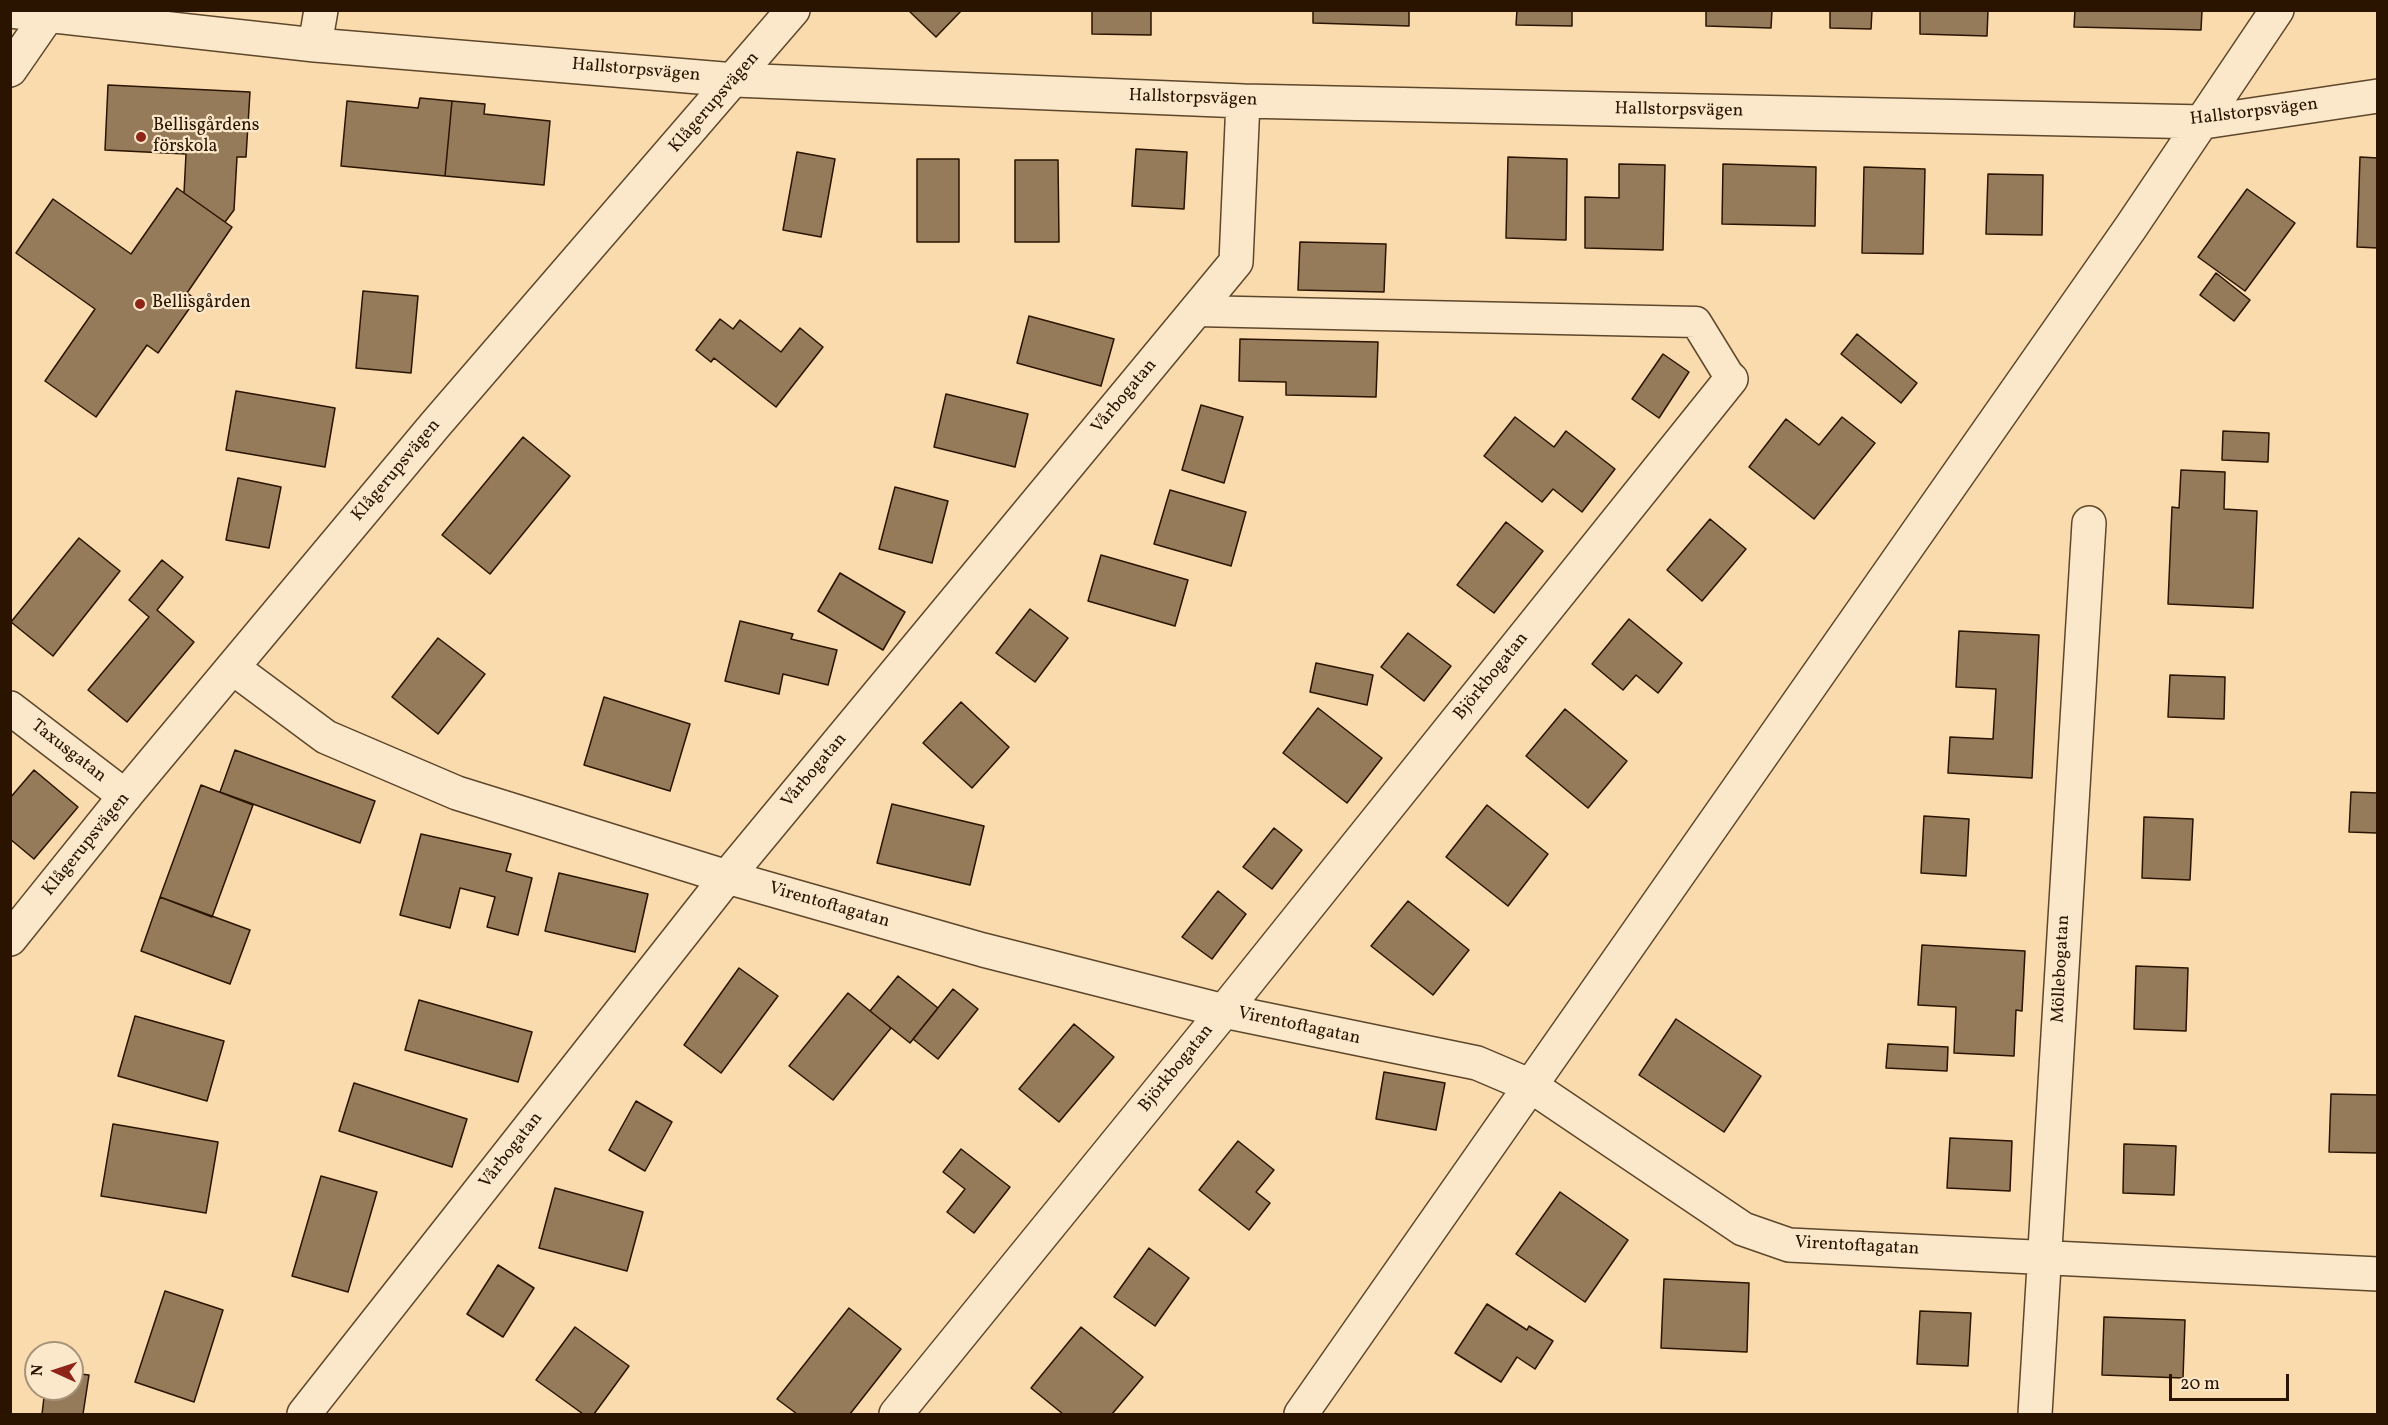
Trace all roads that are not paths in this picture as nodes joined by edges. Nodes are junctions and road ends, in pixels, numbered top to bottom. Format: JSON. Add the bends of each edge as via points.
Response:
{"nodes":[{"id":1,"x":321,"y":10,"type":"edge"},
{"id":2,"x":793,"y":10,"type":"edge"},
{"id":3,"x":2277,"y":10,"type":"edge"},
{"id":4,"x":10,"y":11,"type":"edge"},
{"id":5,"x":48,"y":15,"type":"junction"},
{"id":6,"x":315,"y":45,"type":"junction"},
{"id":7,"x":10,"y":70,"type":"edge"},
{"id":8,"x":735,"y":80,"type":"junction"},
{"id":9,"x":2378,"y":96,"type":"edge"},
{"id":10,"x":1243,"y":101,"type":"junction"},
{"id":11,"x":2204,"y":122,"type":"junction"},
{"id":12,"x":1196,"y":311,"type":"junction"},
{"id":13,"x":1731,"y":380,"type":"joint"},
{"id":14,"x":2089,"y":523,"type":"dead end"},
{"id":15,"x":233,"y":668,"type":"junction"},
{"id":16,"x":10,"y":708,"type":"edge"},
{"id":17,"x":125,"y":796,"type":"junction"},
{"id":18,"x":727,"y":877,"type":"junction"},
{"id":19,"x":10,"y":939,"type":"edge"},
{"id":20,"x":1224,"y":1011,"type":"junction"},
{"id":21,"x":1531,"y":1086,"type":"junction"},
{"id":22,"x":2044,"y":1257,"type":"junction"},
{"id":23,"x":2378,"y":1274,"type":"edge"},
{"id":24,"x":304,"y":1414,"type":"edge"},
{"id":25,"x":896,"y":1414,"type":"edge"},
{"id":26,"x":1301,"y":1414,"type":"edge"},
{"id":27,"x":2035,"y":1414,"type":"edge"}],
"edges":[{"from":1,"to":6,"type":"street"},
{"from":2,"to":8,"type":"street","name":"Klågerupsvägen"},
{"from":3,"to":11,"type":"street"},
{"from":4,"to":5,"type":"street","name":"Hallstorpsvägen"},
{"from":5,"to":6,"type":"street","name":"Hallstorpsvägen"},
{"from":5,"to":7,"type":"street"},
{"from":6,"to":8,"type":"street","name":"Hallstorpsvägen"},
{"from":8,"to":10,"type":"street","name":"Hallstorpsvägen"},
{"from":8,"to":15,"type":"street","name":"Klågerupsvägen","via":[[435,425]]},
{"from":9,"to":11,"type":"street","name":"Hallstorpsvägen"},
{"from":10,"to":11,"type":"street","name":"Hallstorpsvägen"},
{"from":10,"to":12,"type":"street","name":"Vårbogatan","via":[[1236,262]]},
{"from":11,"to":21,"type":"street"},
{"from":12,"to":13,"type":"street","name":"Björkbogatan","via":[[1696,322]]},
{"from":12,"to":18,"type":"street","name":"Vårbogatan"},
{"from":13,"to":20,"type":"street","name":"Björkbogatan"},
{"from":14,"to":22,"type":"street","name":"Möllebogatan"},
{"from":15,"to":17,"type":"street","name":"Klågerupsvägen"},
{"from":15,"to":18,"type":"street","name":"Virentoftagatan","via":[[326,737],[456,792]]},
{"from":16,"to":17,"type":"street","name":"Taxusgatan"},
{"from":17,"to":19,"type":"street","name":"Klågerupsvägen"},
{"from":18,"to":20,"type":"street","name":"Virentoftagatan","via":[[983,950]]},
{"from":18,"to":24,"type":"street","name":"Vårbogatan"},
{"from":20,"to":21,"type":"street","name":"Virentoftagatan","via":[[1477,1063]]},
{"from":20,"to":25,"type":"street","name":"Björkbogatan"},
{"from":21,"to":22,"type":"street","name":"Virentoftagatan","via":[[1743,1229],[1789,1245]]},
{"from":21,"to":26,"type":"street"},
{"from":22,"to":23,"type":"street","name":"Virentoftagatan"},
{"from":22,"to":27,"type":"street","name":"Möllebogatan"}]}
